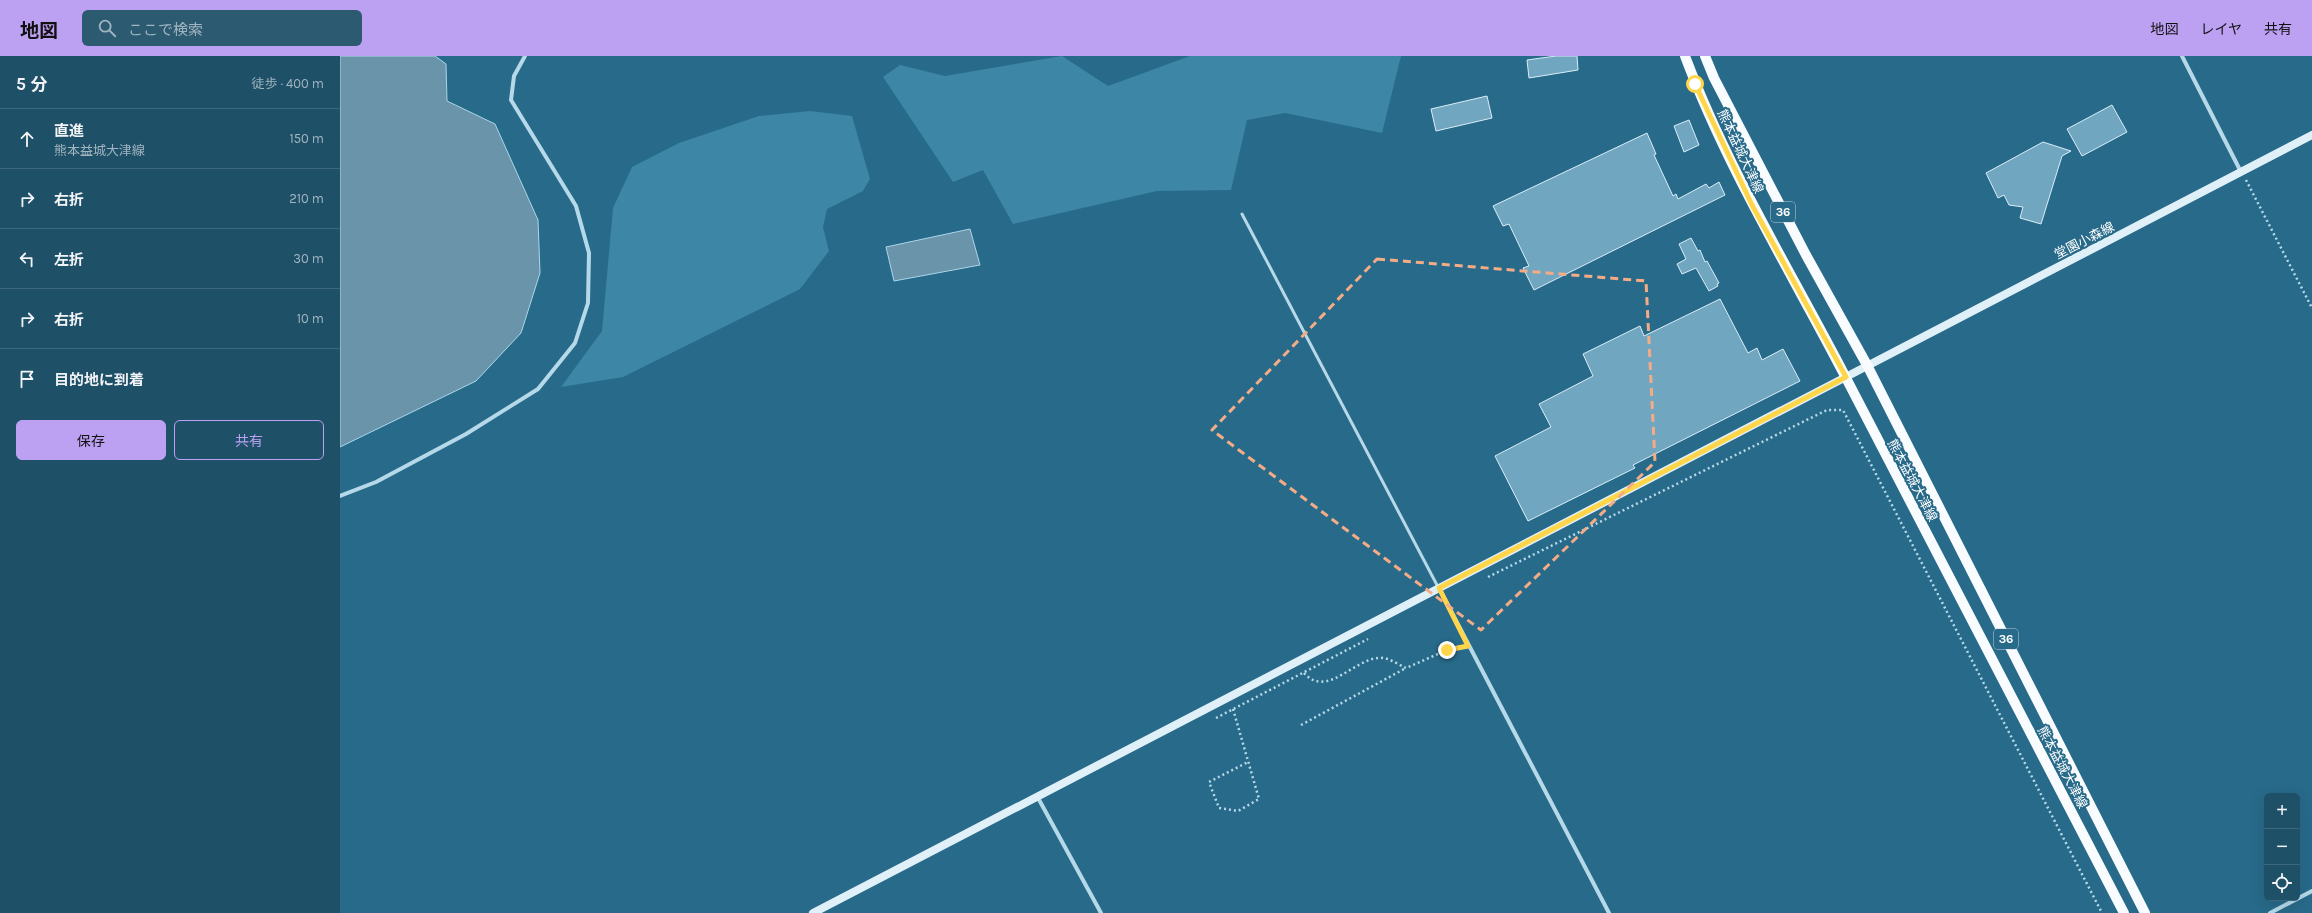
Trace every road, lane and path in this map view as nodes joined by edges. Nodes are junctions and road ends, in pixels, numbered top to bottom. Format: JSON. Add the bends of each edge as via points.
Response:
{"nodes":[{"id":1,"x":525,"y":56,"type":"edge"},
{"id":2,"x":1685,"y":56,"type":"edge"},
{"id":3,"x":1705,"y":56,"type":"edge"},
{"id":4,"x":2182,"y":56,"type":"edge"},
{"id":5,"x":2312,"y":135,"type":"edge"},
{"id":6,"x":2242,"y":172,"type":"junction"},
{"id":7,"x":1242,"y":214,"type":"dead end"},
{"id":8,"x":2312,"y":308,"type":"edge"},
{"id":9,"x":1867,"y":365,"type":"junction"},
{"id":10,"x":1846,"y":377,"type":"junction"},
{"id":11,"x":340,"y":496,"type":"edge"},
{"id":12,"x":1487,"y":578,"type":"dead end"},
{"id":13,"x":1439,"y":588,"type":"junction"},
{"id":14,"x":1375,"y":636,"type":"dead end"},
{"id":15,"x":1468,"y":646,"type":"junction"},
{"id":16,"x":1296,"y":663,"type":"junction"},
{"id":17,"x":1406,"y":668,"type":"junction"},
{"id":18,"x":1304,"y":673,"type":"junction"},
{"id":19,"x":1229,"y":698,"type":"junction"},
{"id":20,"x":1233,"y":710,"type":"junction"},
{"id":21,"x":1212,"y":720,"type":"dead end"},
{"id":22,"x":1301,"y":725,"type":"dead end"},
{"id":23,"x":1248,"y":762,"type":"junction"},
{"id":24,"x":1037,"y":796,"type":"junction"},
{"id":25,"x":2312,"y":891,"type":"edge"},
{"id":26,"x":813,"y":913,"type":"edge"},
{"id":27,"x":1101,"y":913,"type":"edge"},
{"id":28,"x":1609,"y":913,"type":"edge"},
{"id":29,"x":2102,"y":913,"type":"edge"},
{"id":30,"x":2124,"y":913,"type":"edge"},
{"id":31,"x":2145,"y":913,"type":"edge"},
{"id":32,"x":2270,"y":913,"type":"edge"}],
"edges":[{"from":1,"to":11,"type":"street","via":[[514,76],[511,100],[576,206],[589,253],[588,303],[575,343],[538,389],[466,434],[376,482]]},
{"from":2,"to":10,"type":"main road","name":"熊本益城大津線","number":"36","via":[[1695,84],[1752,205]]},
{"from":3,"to":9,"type":"main road","name":"熊本益城大津線","number":"36","via":[[1806,255]]},
{"from":4,"to":6,"type":"street"},
{"from":5,"to":6,"type":"street","name":"堂園小森線"},
{"from":6,"to":8,"type":"path"},
{"from":6,"to":9,"type":"street","name":"堂園小森線"},
{"from":7,"to":13,"type":"lane"},
{"from":9,"to":10,"type":"street","name":"堂園小森線"},
{"from":9,"to":31,"type":"main road","name":"熊本益城大津線","number":"36"},
{"from":10,"to":13,"type":"street","name":"堂園小森線"},
{"from":10,"to":30,"type":"main road","name":"熊本益城大津線","number":"36"},
{"from":12,"to":29,"type":"path","via":[[1827,410],[1843,410]]},
{"from":13,"to":15,"type":"street"},
{"from":13,"to":16,"type":"street","name":"堂園小森線"},
{"from":14,"to":18,"type":"path"},
{"from":15,"to":17,"type":"path","via":[[1447,650]]},
{"from":15,"to":28,"type":"street"},
{"from":16,"to":18,"type":"path"},
{"from":16,"to":19,"type":"street","name":"堂園小森線"},
{"from":17,"to":18,"type":"path","via":[[1383,658],[1373,659],[1331,680],[1319,683],[1310,680]]},
{"from":17,"to":22,"type":"path"},
{"from":18,"to":20,"type":"path"},
{"from":19,"to":20,"type":"path"},
{"from":19,"to":24,"type":"street","name":"堂園小森線"},
{"from":20,"to":21,"type":"path"},
{"from":20,"to":23,"type":"path"},
{"from":23,"to":23,"type":"path","via":[[1259,799],[1238,811],[1219,808],[1209,782]]},
{"from":24,"to":26,"type":"street","name":"堂園小森線"},
{"from":24,"to":27,"type":"street"},
{"from":25,"to":32,"type":"street"}]}
